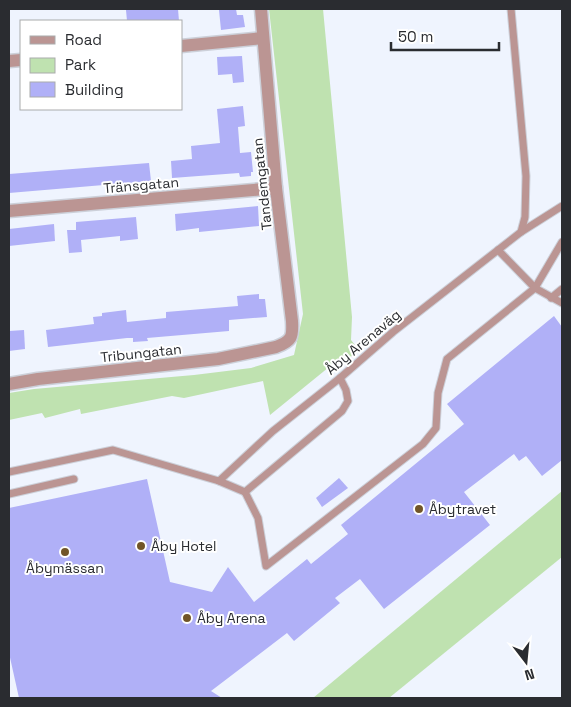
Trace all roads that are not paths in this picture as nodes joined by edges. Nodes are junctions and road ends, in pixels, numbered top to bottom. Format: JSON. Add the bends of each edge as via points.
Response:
{"nodes":[{"id":1,"x":261,"y":9,"type":"edge"},
{"id":2,"x":510,"y":9,"type":"edge"},
{"id":3,"x":263,"y":38,"type":"junction"},
{"id":4,"x":182,"y":46,"type":"edge"},
{"id":5,"x":276,"y":188,"type":"junction"},
{"id":6,"x":562,"y":206,"type":"edge"},
{"id":7,"x":9,"y":211,"type":"edge"},
{"id":8,"x":521,"y":232,"type":"junction"},
{"id":9,"x":562,"y":242,"type":"edge"},
{"id":10,"x":498,"y":250,"type":"junction"},
{"id":11,"x":535,"y":288,"type":"junction"},
{"id":12,"x":562,"y":289,"type":"edge"},
{"id":13,"x":552,"y":298,"type":"junction"},
{"id":14,"x":562,"y":303,"type":"edge"},
{"id":15,"x":276,"y":347,"type":"joint"},
{"id":16,"x":340,"y":378,"type":"junction"},
{"id":17,"x":9,"y":384,"type":"edge"},
{"id":18,"x":9,"y":472,"type":"edge"},
{"id":19,"x":74,"y":479,"type":"dead end"},
{"id":20,"x":219,"y":481,"type":"junction"},
{"id":21,"x":245,"y":492,"type":"junction"},
{"id":22,"x":9,"y":494,"type":"edge"}],
"edges":[{"from":1,"to":3,"type":"street","name":"Tandemgatan"},
{"from":2,"to":8,"type":"lane","via":[[526,176],[525,217]]},
{"from":3,"to":4,"type":"street"},
{"from":3,"to":5,"type":"street","name":"Tandemgatan"},
{"from":5,"to":7,"type":"street","name":"Tränsgatan"},
{"from":5,"to":15,"type":"street","name":"Tandemgatan","via":[[293,334]]},
{"from":6,"to":8,"type":"lane","name":"Åby Arenaväg"},
{"from":8,"to":10,"type":"lane","name":"Åby Arenaväg"},
{"from":9,"to":11,"type":"lane"},
{"from":10,"to":11,"type":"lane"},
{"from":10,"to":16,"type":"lane","name":"Åby Arenaväg"},
{"from":11,"to":13,"type":"lane"},
{"from":11,"to":21,"type":"lane","via":[[447,359],[438,393],[436,428],[423,444],[266,566],[258,518]]},
{"from":12,"to":13,"type":"lane"},
{"from":13,"to":14,"type":"lane"},
{"from":15,"to":17,"type":"street","name":"Tribungatan","via":[[218,359]]},
{"from":16,"to":20,"type":"lane","name":"Åby Arenaväg","via":[[273,431]]},
{"from":16,"to":21,"type":"lane","via":[[348,400],[342,411]]},
{"from":18,"to":20,"type":"lane","via":[[113,450]]},
{"from":19,"to":22,"type":"lane"},
{"from":20,"to":21,"type":"lane"}]}
